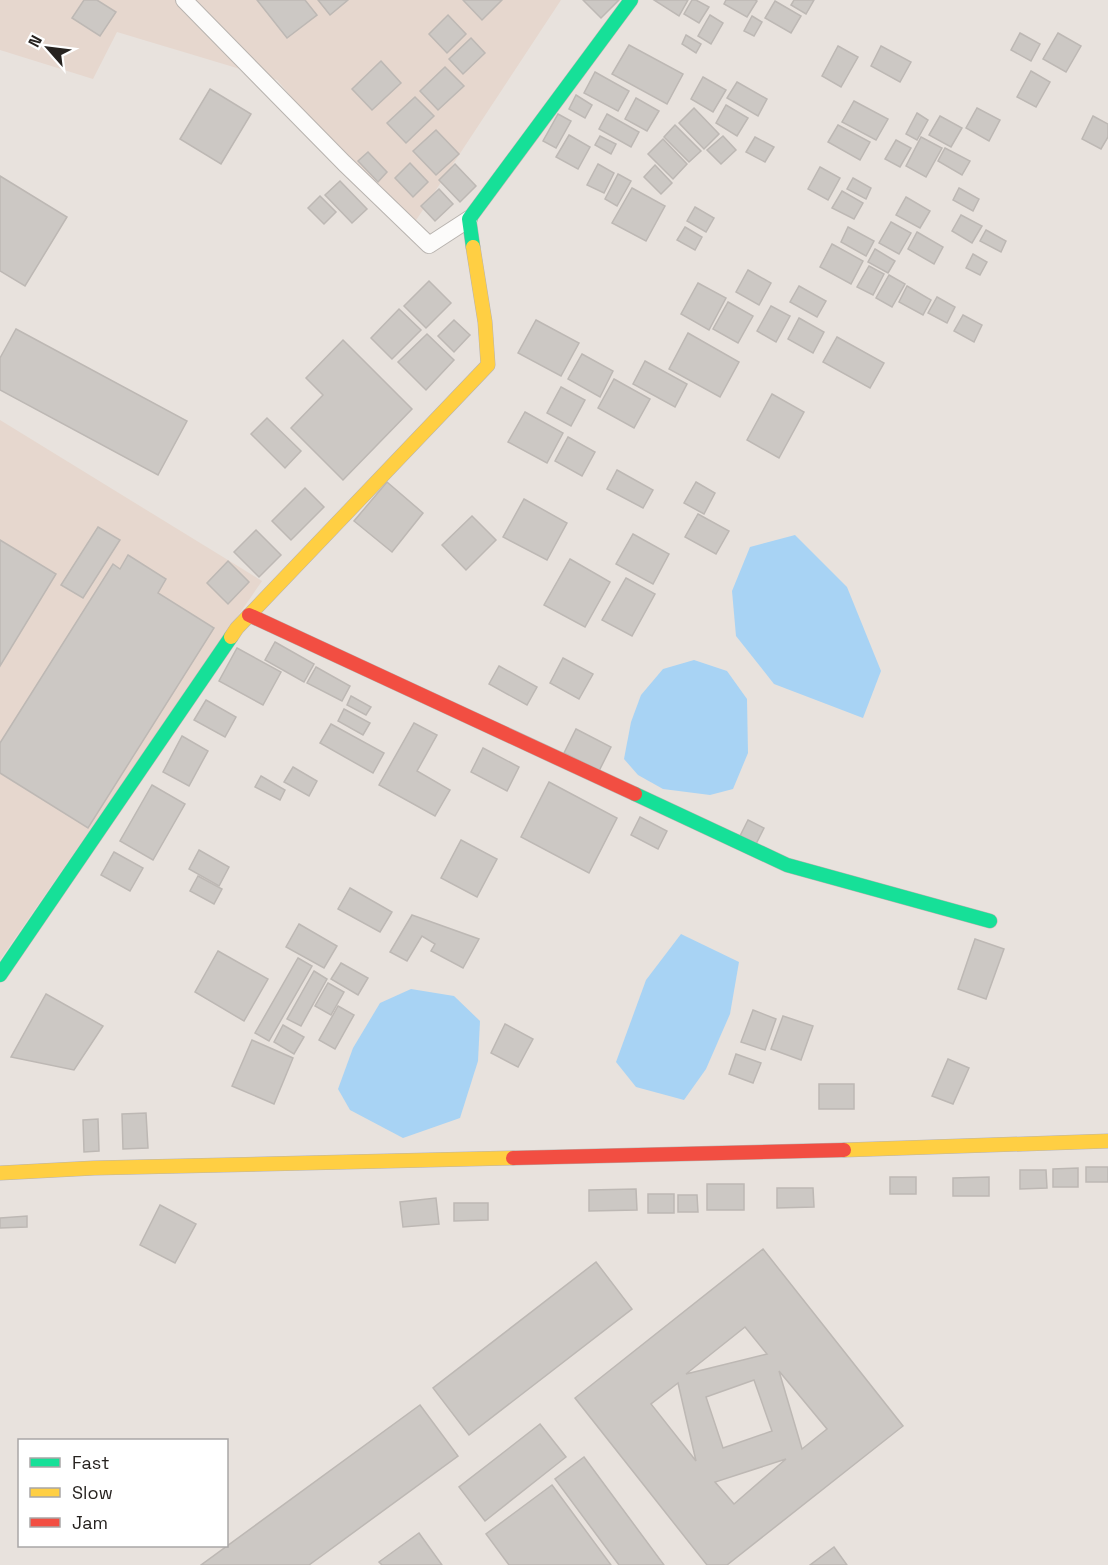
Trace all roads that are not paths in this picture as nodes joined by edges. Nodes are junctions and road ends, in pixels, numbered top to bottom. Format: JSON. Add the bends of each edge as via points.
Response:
{"nodes":[{"id":1,"x":184,"y":0,"type":"edge"},
{"id":2,"x":631,"y":0,"type":"edge"},
{"id":3,"x":470,"y":219,"type":"junction"},
{"id":4,"x":249,"y":615,"type":"junction"},
{"id":5,"x":990,"y":921,"type":"dead end"},
{"id":6,"x":0,"y":975,"type":"edge"},
{"id":7,"x":1108,"y":1141,"type":"edge"},
{"id":8,"x":0,"y":1173,"type":"edge"}],
"edges":[{"from":1,"to":3,"type":"lane","via":[[429,245]]},
{"from":2,"to":3,"type":"street"},
{"from":3,"to":4,"type":"street","via":[[488,365]]},
{"from":4,"to":5,"type":"street","via":[[787,865]]},
{"from":4,"to":6,"type":"street"},
{"from":7,"to":8,"type":"street"}]}
